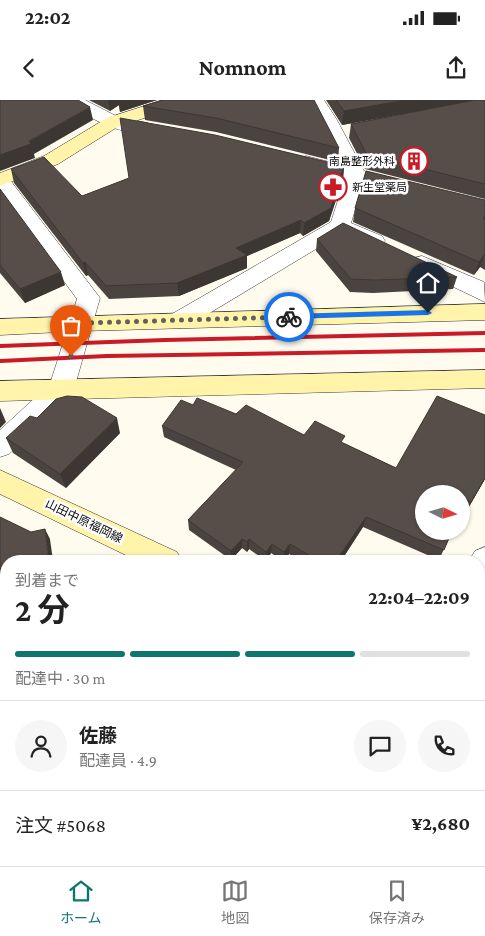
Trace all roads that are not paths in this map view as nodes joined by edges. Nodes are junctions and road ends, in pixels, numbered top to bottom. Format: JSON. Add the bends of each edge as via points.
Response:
{"nodes":[{"id":1,"x":72,"y":100,"type":"edge"},
{"id":2,"x":183,"y":100,"type":"edge"},
{"id":3,"x":315,"y":100,"type":"edge"},
{"id":4,"x":113,"y":122,"type":"junction"},
{"id":5,"x":160,"y":130,"type":"edge"},
{"id":6,"x":291,"y":158,"type":"edge"},
{"id":7,"x":356,"y":175,"type":"junction"},
{"id":8,"x":0,"y":180,"type":"edge"},
{"id":9,"x":420,"y":191,"type":"edge"},
{"id":10,"x":340,"y":226,"type":"junction"},
{"id":11,"x":485,"y":294,"type":"edge"},
{"id":12,"x":485,"y":312,"type":"edge"},
{"id":13,"x":180,"y":320,"type":"junction"},
{"id":14,"x":81,"y":323,"type":"junction"},
{"id":15,"x":0,"y":327,"type":"edge"},
{"id":16,"x":485,"y":379,"type":"edge"},
{"id":17,"x":61,"y":389,"type":"junction"},
{"id":18,"x":0,"y":391,"type":"edge"},
{"id":19,"x":0,"y":446,"type":"edge"},
{"id":20,"x":0,"y":481,"type":"edge"},
{"id":21,"x":154,"y":555,"type":"edge"}],
"edges":[{"from":1,"to":4,"type":"street"},
{"from":2,"to":4,"type":"street"},
{"from":3,"to":7,"type":"street","via":[[344,132]]},
{"from":4,"to":5,"type":"street"},
{"from":4,"to":8,"type":"street","via":[[51,160]]},
{"from":6,"to":7,"type":"street"},
{"from":7,"to":9,"type":"street"},
{"from":7,"to":10,"type":"street"},
{"from":8,"to":14,"type":"street","via":[[89,298]]},
{"from":10,"to":11,"type":"street","via":[[476,287]]},
{"from":10,"to":13,"type":"street"},
{"from":12,"to":13,"type":"street"},
{"from":13,"to":14,"type":"street"},
{"from":14,"to":15,"type":"street"},
{"from":14,"to":17,"type":"street"},
{"from":16,"to":17,"type":"street"},
{"from":17,"to":18,"type":"street"},
{"from":17,"to":19,"type":"street"},
{"from":20,"to":21,"type":"street","name":"山田中原福岡線"}]}
